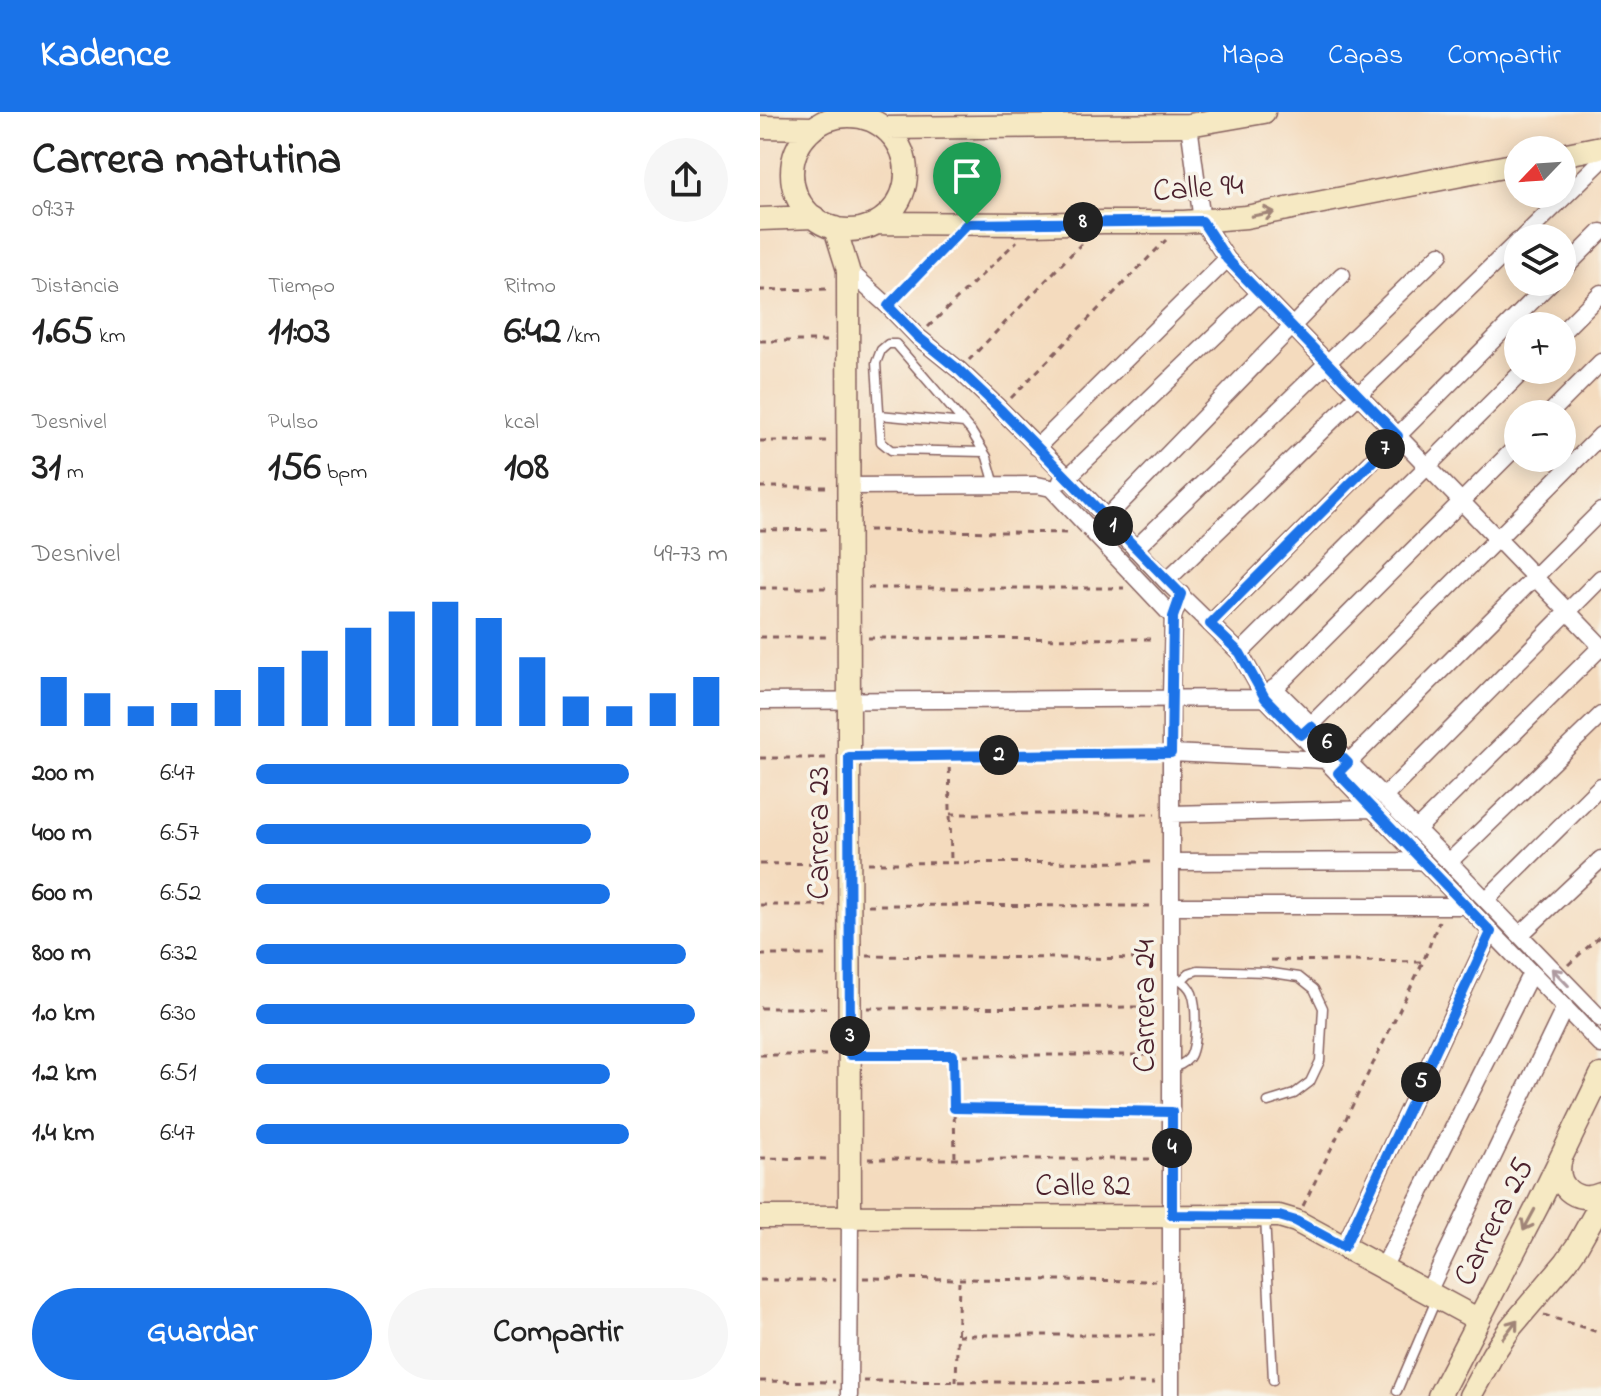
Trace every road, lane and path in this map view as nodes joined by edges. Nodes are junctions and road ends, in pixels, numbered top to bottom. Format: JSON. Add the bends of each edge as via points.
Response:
{"nodes":[{"id":1,"x":1264,"y":112,"type":"edge"},
{"id":2,"x":826,"y":119,"type":"edge"},
{"id":3,"x":1029,"y":119,"type":"edge"},
{"id":4,"x":876,"y":120,"type":"edge"},
{"id":5,"x":1189,"y":125,"type":"junction"},
{"id":6,"x":760,"y":127,"type":"edge"},
{"id":7,"x":1601,"y":147,"type":"edge"},
{"id":8,"x":1576,"y":152,"type":"edge"},
{"id":9,"x":1601,"y":161,"type":"edge"},
{"id":10,"x":1504,"y":167,"type":"edge"},
{"id":11,"x":814,"y":217,"type":"junction"},
{"id":12,"x":760,"y":219,"type":"edge"},
{"id":13,"x":1103,"y":222,"type":"junction"},
{"id":14,"x":1193,"y":222,"type":"junction"},
{"id":15,"x":874,"y":224,"type":"junction"},
{"id":16,"x":967,"y":224,"type":"junction"},
{"id":17,"x":1035,"y":224,"type":"junction"},
{"id":18,"x":1536,"y":224,"type":"edge"},
{"id":19,"x":835,"y":228,"type":"junction"},
{"id":20,"x":1601,"y":232,"type":"edge"},
{"id":21,"x":1440,"y":254,"type":"dead end"},
{"id":22,"x":1504,"y":256,"type":"edge"},
{"id":23,"x":1576,"y":257,"type":"edge"},
{"id":24,"x":1227,"y":259,"type":"junction"},
{"id":25,"x":1342,"y":275,"type":"dead end"},
{"id":26,"x":847,"y":279,"type":"junction"},
{"id":27,"x":760,"y":290,"type":"edge"},
{"id":28,"x":1260,"y":293,"type":"junction"},
{"id":29,"x":1601,"y":293,"type":"edge"},
{"id":30,"x":1537,"y":296,"type":"edge"},
{"id":31,"x":888,"y":306,"type":"junction"},
{"id":32,"x":1576,"y":318,"type":"edge"},
{"id":33,"x":1292,"y":326,"type":"junction"},
{"id":34,"x":918,"y":337,"type":"junction"},
{"id":35,"x":760,"y":341,"type":"edge"},
{"id":36,"x":847,"y":341,"type":"junction"},
{"id":37,"x":1601,"y":362,"type":"edge"},
{"id":38,"x":1327,"y":363,"type":"junction"},
{"id":39,"x":959,"y":370,"type":"junction"},
{"id":40,"x":1510,"y":384,"type":"edge"},
{"id":41,"x":1359,"y":396,"type":"junction"},
{"id":42,"x":1563,"y":400,"type":"edge"},
{"id":43,"x":1000,"y":409,"type":"junction"},
{"id":44,"x":879,"y":415,"type":"junction"},
{"id":45,"x":965,"y":423,"type":"junction"},
{"id":46,"x":1601,"y":435,"type":"edge"},
{"id":47,"x":1398,"y":436,"type":"junction"},
{"id":48,"x":760,"y":441,"type":"edge"},
{"id":49,"x":848,"y":441,"type":"junction"},
{"id":50,"x":1037,"y":447,"type":"junction"},
{"id":51,"x":984,"y":452,"type":"junction"},
{"id":52,"x":1504,"y":459,"type":"edge"},
{"id":53,"x":1428,"y":467,"type":"junction"},
{"id":54,"x":1068,"y":477,"type":"junction"},
{"id":55,"x":995,"y":485,"type":"junction"},
{"id":56,"x":848,"y":486,"type":"junction"},
{"id":57,"x":1044,"y":486,"type":"junction"},
{"id":58,"x":760,"y":487,"type":"edge"},
{"id":59,"x":1462,"y":502,"type":"junction"},
{"id":60,"x":1601,"y":511,"type":"edge"},
{"id":61,"x":1106,"y":518,"type":"junction"},
{"id":62,"x":848,"y":529,"type":"junction"},
{"id":63,"x":760,"y":530,"type":"edge"},
{"id":64,"x":1094,"y":534,"type":"junction"},
{"id":65,"x":1498,"y":539,"type":"junction"},
{"id":66,"x":1135,"y":549,"type":"junction"},
{"id":67,"x":1535,"y":577,"type":"junction"},
{"id":68,"x":1601,"y":578,"type":"edge"},
{"id":69,"x":1166,"y":581,"type":"junction"},
{"id":70,"x":760,"y":588,"type":"edge"},
{"id":71,"x":848,"y":588,"type":"junction"},
{"id":72,"x":1145,"y":588,"type":"junction"},
{"id":73,"x":1181,"y":594,"type":"junction"},
{"id":74,"x":1568,"y":612,"type":"junction"},
{"id":75,"x":1173,"y":617,"type":"junction"},
{"id":76,"x":1210,"y":624,"type":"junction"},
{"id":77,"x":760,"y":637,"type":"edge"},
{"id":78,"x":848,"y":637,"type":"junction"},
{"id":79,"x":1172,"y":639,"type":"junction"},
{"id":80,"x":1601,"y":646,"type":"edge"},
{"id":81,"x":1240,"y":653,"type":"junction"},
{"id":82,"x":1269,"y":693,"type":"junction"},
{"id":83,"x":1171,"y":698,"type":"junction"},
{"id":84,"x":848,"y":700,"type":"junction"},
{"id":85,"x":760,"y":701,"type":"edge"},
{"id":86,"x":1601,"y":715,"type":"edge"},
{"id":87,"x":1306,"y":730,"type":"junction"},
{"id":88,"x":1171,"y":753,"type":"junction"},
{"id":89,"x":949,"y":756,"type":"junction"},
{"id":90,"x":849,"y":757,"type":"junction"},
{"id":91,"x":760,"y":758,"type":"edge"},
{"id":92,"x":1326,"y":760,"type":"junction"},
{"id":93,"x":1343,"y":768,"type":"junction"},
{"id":94,"x":1601,"y":786,"type":"edge"},
{"id":95,"x":1378,"y":803,"type":"junction"},
{"id":96,"x":950,"y":814,"type":"junction"},
{"id":97,"x":1171,"y":814,"type":"junction"},
{"id":98,"x":1416,"y":830,"type":"junction"},
{"id":99,"x":1601,"y":859,"type":"edge"},
{"id":100,"x":1423,"y":861,"type":"junction"},
{"id":101,"x":1171,"y":862,"type":"junction"},
{"id":102,"x":1449,"y":862,"type":"junction"},
{"id":103,"x":849,"y":863,"type":"junction"},
{"id":104,"x":951,"y":863,"type":"junction"},
{"id":105,"x":760,"y":864,"type":"edge"},
{"id":106,"x":1486,"y":900,"type":"junction"},
{"id":107,"x":760,"y":905,"type":"edge"},
{"id":108,"x":849,"y":905,"type":"junction"},
{"id":109,"x":1171,"y":906,"type":"junction"},
{"id":110,"x":1444,"y":906,"type":"junction"},
{"id":111,"x":1467,"y":906,"type":"junction"},
{"id":112,"x":1491,"y":932,"type":"junction"},
{"id":113,"x":1520,"y":935,"type":"junction"},
{"id":114,"x":1601,"y":935,"type":"edge"},
{"id":115,"x":760,"y":955,"type":"edge"},
{"id":116,"x":849,"y":956,"type":"junction"},
{"id":117,"x":1266,"y":960,"type":"dead end"},
{"id":118,"x":1423,"y":962,"type":"junction"},
{"id":119,"x":1175,"y":971,"type":"junction"},
{"id":120,"x":1531,"y":973,"type":"junction"},
{"id":121,"x":1557,"y":975,"type":"junction"},
{"id":122,"x":1171,"y":1007,"type":"junction"},
{"id":123,"x":1565,"y":1007,"type":"junction"},
{"id":124,"x":760,"y":1008,"type":"edge"},
{"id":125,"x":849,"y":1008,"type":"junction"},
{"id":126,"x":1601,"y":1019,"type":"edge"},
{"id":127,"x":1601,"y":1045,"type":"edge"},
{"id":128,"x":760,"y":1055,"type":"edge"},
{"id":129,"x":850,"y":1055,"type":"junction"},
{"id":130,"x":953,"y":1055,"type":"junction"},
{"id":131,"x":1172,"y":1061,"type":"junction"},
{"id":132,"x":1601,"y":1075,"type":"edge"},
{"id":133,"x":1268,"y":1102,"type":"dead end"},
{"id":134,"x":954,"y":1108,"type":"junction"},
{"id":135,"x":1172,"y":1112,"type":"junction"},
{"id":136,"x":1561,"y":1157,"type":"junction"},
{"id":137,"x":760,"y":1158,"type":"edge"},
{"id":138,"x":955,"y":1159,"type":"junction"},
{"id":139,"x":1172,"y":1159,"type":"junction"},
{"id":140,"x":850,"y":1160,"type":"junction"},
{"id":141,"x":1601,"y":1194,"type":"edge"},
{"id":142,"x":1601,"y":1203,"type":"edge"},
{"id":143,"x":1172,"y":1215,"type":"junction"},
{"id":144,"x":1265,"y":1215,"type":"junction"},
{"id":145,"x":850,"y":1216,"type":"junction"},
{"id":146,"x":760,"y":1217,"type":"edge"},
{"id":147,"x":1296,"y":1221,"type":"junction"},
{"id":148,"x":1344,"y":1247,"type":"junction"},
{"id":149,"x":1383,"y":1268,"type":"junction"},
{"id":150,"x":842,"y":1279,"type":"junction"},
{"id":151,"x":760,"y":1280,"type":"edge"},
{"id":152,"x":960,"y":1280,"type":"junction"},
{"id":153,"x":1171,"y":1281,"type":"junction"},
{"id":154,"x":1433,"y":1295,"type":"junction"},
{"id":155,"x":1526,"y":1310,"type":"junction"},
{"id":156,"x":1477,"y":1319,"type":"junction"},
{"id":157,"x":1601,"y":1333,"type":"edge"},
{"id":158,"x":958,"y":1335,"type":"junction"},
{"id":159,"x":1171,"y":1335,"type":"junction"},
{"id":160,"x":1273,"y":1380,"type":"dead end"},
{"id":161,"x":760,"y":1381,"type":"edge"},
{"id":162,"x":832,"y":1382,"type":"dead end"},
{"id":163,"x":869,"y":1382,"type":"dead end"},
{"id":164,"x":956,"y":1382,"type":"junction"},
{"id":165,"x":1171,"y":1390,"type":"edge"},
{"id":166,"x":1397,"y":1391,"type":"dead end"},
{"id":167,"x":849,"y":1396,"type":"edge"},
{"id":168,"x":1439,"y":1396,"type":"edge"},
{"id":169,"x":1470,"y":1396,"type":"edge"}],
"edges":[{"from":1,"to":5,"type":"street","name":"Calle 94"},
{"from":2,"to":4,"type":"street","via":[[846,115]]},
{"from":2,"to":6,"type":"street"},
{"from":2,"to":11,"type":"street","via":[[800,143],[793,162],[800,202]]},
{"from":3,"to":4,"type":"street","name":"Calle 94"},
{"from":3,"to":5,"type":"street","name":"Calle 94"},
{"from":4,"to":15,"type":"street","via":[[897,142],[906,177],[892,211]]},
{"from":5,"to":14,"type":"street"},
{"from":7,"to":8,"type":"street"},
{"from":9,"to":18,"type":"street"},
{"from":14,"to":10,"type":"street","name":"Calle 94","one_way":true,"via":[[1246,217]]},
{"from":11,"to":12,"type":"street"},
{"from":11,"to":19,"type":"street"},
{"from":13,"to":14,"type":"street","name":"Calle 94"},
{"from":13,"to":17,"type":"street","name":"Calle 94"},
{"from":13,"to":39,"type":"path"},
{"from":14,"to":24,"type":"street"},
{"from":14,"to":43,"type":"path"},
{"from":15,"to":16,"type":"street","name":"Calle 94"},
{"from":15,"to":19,"type":"street"},
{"from":15,"to":26,"type":"street","name":"Carrera 23"},
{"from":16,"to":17,"type":"street","name":"Calle 94"},
{"from":16,"to":31,"type":"path"},
{"from":17,"to":34,"type":"path"},
{"from":19,"to":26,"type":"street","name":"Carrera 23"},
{"from":20,"to":23,"type":"street"},
{"from":21,"to":38,"type":"street"},
{"from":22,"to":41,"type":"street"},
{"from":24,"to":28,"type":"street"},
{"from":24,"to":50,"type":"street"},
{"from":25,"to":33,"type":"street"},
{"from":26,"to":27,"type":"path"},
{"from":26,"to":31,"type":"street"},
{"from":26,"to":36,"type":"street","name":"Carrera 23"},
{"from":28,"to":33,"type":"street"},
{"from":28,"to":54,"type":"street"},
{"from":29,"to":32,"type":"street"},
{"from":30,"to":47,"type":"street"},
{"from":31,"to":34,"type":"street"},
{"from":33,"to":38,"type":"street"},
{"from":33,"to":61,"type":"street"},
{"from":34,"to":39,"type":"street"},
{"from":35,"to":36,"type":"path"},
{"from":36,"to":49,"type":"street","name":"Carrera 23"},
{"from":37,"to":42,"type":"street"},
{"from":38,"to":41,"type":"street"},
{"from":38,"to":66,"type":"street"},
{"from":39,"to":43,"type":"street"},
{"from":40,"to":53,"type":"street"},
{"from":41,"to":47,"type":"street"},
{"from":41,"to":69,"type":"street"},
{"from":43,"to":50,"type":"street"},
{"from":44,"to":45,"type":"lane"},
{"from":44,"to":45,"type":"lane","via":[[876,363],[881,350],[896,344]]},
{"from":44,"to":51,"type":"lane","via":[[881,442],[891,450]]},
{"from":45,"to":51,"type":"lane"},
{"from":46,"to":65,"type":"street"},
{"from":47,"to":53,"type":"street"},
{"from":47,"to":76,"type":"street"},
{"from":48,"to":49,"type":"path"},
{"from":49,"to":56,"type":"street","name":"Carrera 23"},
{"from":50,"to":54,"type":"street"},
{"from":51,"to":55,"type":"lane"},
{"from":52,"to":59,"type":"street"},
{"from":53,"to":59,"type":"street"},
{"from":53,"to":81,"type":"street"},
{"from":54,"to":57,"type":"street"},
{"from":54,"to":61,"type":"street"},
{"from":55,"to":56,"type":"street"},
{"from":55,"to":57,"type":"street"},
{"from":56,"to":58,"type":"path"},
{"from":56,"to":62,"type":"street","name":"Carrera 23"},
{"from":57,"to":64,"type":"street"},
{"from":59,"to":65,"type":"street"},
{"from":59,"to":82,"type":"street"},
{"from":60,"to":67,"type":"street"},
{"from":61,"to":66,"type":"street"},
{"from":62,"to":63,"type":"path"},
{"from":62,"to":64,"type":"path"},
{"from":62,"to":71,"type":"street","name":"Carrera 23"},
{"from":64,"to":72,"type":"street"},
{"from":65,"to":67,"type":"street"},
{"from":65,"to":87,"type":"street"},
{"from":66,"to":69,"type":"street"},
{"from":67,"to":74,"type":"street"},
{"from":67,"to":93,"type":"street"},
{"from":68,"to":74,"type":"street"},
{"from":69,"to":73,"type":"street"},
{"from":70,"to":71,"type":"path"},
{"from":71,"to":72,"type":"path"},
{"from":71,"to":78,"type":"street","name":"Carrera 23"},
{"from":72,"to":75,"type":"street"},
{"from":73,"to":75,"type":"street","name":"Carrera 24"},
{"from":73,"to":76,"type":"street"},
{"from":74,"to":80,"type":"street"},
{"from":74,"to":95,"type":"street"},
{"from":75,"to":79,"type":"street","name":"Carrera 24"},
{"from":76,"to":81,"type":"street"},
{"from":77,"to":78,"type":"path"},
{"from":78,"to":79,"type":"path"},
{"from":78,"to":84,"type":"street","name":"Carrera 23"},
{"from":79,"to":83,"type":"street","name":"Carrera 24"},
{"from":80,"to":98,"type":"street"},
{"from":81,"to":82,"type":"street"},
{"from":82,"to":83,"type":"street"},
{"from":82,"to":87,"type":"street"},
{"from":83,"to":84,"type":"street"},
{"from":83,"to":88,"type":"street","name":"Carrera 24"},
{"from":84,"to":85,"type":"street"},
{"from":84,"to":90,"type":"street","name":"Carrera 23"},
{"from":86,"to":102,"type":"street"},
{"from":87,"to":92,"type":"street"},
{"from":87,"to":93,"type":"street"},
{"from":88,"to":89,"type":"path"},
{"from":88,"to":92,"type":"street"},
{"from":88,"to":97,"type":"street","name":"Carrera 24"},
{"from":89,"to":90,"type":"path"},
{"from":89,"to":96,"type":"path"},
{"from":90,"to":91,"type":"path"},
{"from":90,"to":103,"type":"street","name":"Carrera 23"},
{"from":92,"to":93,"type":"street"},
{"from":93,"to":95,"type":"street"},
{"from":94,"to":106,"type":"street"},
{"from":95,"to":97,"type":"street"},
{"from":95,"to":98,"type":"street"},
{"from":95,"to":100,"type":"street"},
{"from":96,"to":97,"type":"path"},
{"from":96,"to":104,"type":"path"},
{"from":97,"to":101,"type":"street","name":"Carrera 24"},
{"from":98,"to":102,"type":"street"},
{"from":99,"to":113,"type":"street"},
{"from":100,"to":101,"type":"street"},
{"from":100,"to":111,"type":"street"},
{"from":101,"to":104,"type":"path"},
{"from":101,"to":109,"type":"street","name":"Carrera 24"},
{"from":102,"to":106,"type":"street"},
{"from":103,"to":104,"type":"path"},
{"from":103,"to":105,"type":"path"},
{"from":103,"to":108,"type":"street","name":"Carrera 23"},
{"from":106,"to":113,"type":"street"},
{"from":107,"to":108,"type":"path"},
{"from":108,"to":109,"type":"path"},
{"from":108,"to":116,"type":"street","name":"Carrera 23"},
{"from":109,"to":110,"type":"street"},
{"from":109,"to":119,"type":"street","name":"Carrera 24"},
{"from":110,"to":111,"type":"street"},
{"from":110,"to":118,"type":"path"},
{"from":111,"to":112,"type":"street"},
{"from":112,"to":120,"type":"street"},
{"from":112,"to":148,"type":"street"},
{"from":113,"to":121,"type":"street"},
{"from":114,"to":121,"type":"path"},
{"from":115,"to":116,"type":"path"},
{"from":116,"to":119,"type":"path"},
{"from":116,"to":125,"type":"street","name":"Carrera 23"},
{"from":117,"to":118,"type":"path"},
{"from":118,"to":147,"type":"path"},
{"from":119,"to":122,"type":"street","name":"Carrera 24"},
{"from":119,"to":131,"type":"lane","via":[[1195,1002],[1194,1043],[1183,1064]]},
{"from":119,"to":133,"type":"lane","via":[[1266,972],[1299,977],[1314,989],[1323,1008],[1320,1061],[1310,1082]]},
{"from":120,"to":123,"type":"street"},
{"from":120,"to":149,"type":"street"},
{"from":126,"to":121,"type":"street","one_way":true},
{"from":122,"to":125,"type":"path"},
{"from":122,"to":131,"type":"street","name":"Carrera 24"},
{"from":123,"to":127,"type":"street"},
{"from":123,"to":154,"type":"street"},
{"from":124,"to":125,"type":"path"},
{"from":125,"to":129,"type":"street","name":"Carrera 23"},
{"from":128,"to":129,"type":"path"},
{"from":129,"to":130,"type":"path"},
{"from":129,"to":140,"type":"street","name":"Carrera 23"},
{"from":130,"to":131,"type":"path"},
{"from":130,"to":134,"type":"path"},
{"from":131,"to":135,"type":"street","name":"Carrera 24"},
{"from":132,"to":136,"type":"street","name":"Carrera 25"},
{"from":134,"to":135,"type":"path"},
{"from":134,"to":138,"type":"path"},
{"from":135,"to":139,"type":"street","name":"Carrera 24"},
{"from":136,"to":141,"type":"street","via":[[1559,1173],[1569,1191],[1583,1197]]},
{"from":136,"to":156,"type":"street","name":"Carrera 25","one_way":true},
{"from":137,"to":140,"type":"path"},
{"from":138,"to":139,"type":"path"},
{"from":138,"to":140,"type":"path"},
{"from":139,"to":143,"type":"street","name":"Carrera 24"},
{"from":140,"to":145,"type":"street","name":"Carrera 23"},
{"from":142,"to":155,"type":"street","via":[[1572,1254]]},
{"from":143,"to":144,"type":"street","name":"Calle 82"},
{"from":143,"to":145,"type":"street","name":"Calle 82"},
{"from":143,"to":153,"type":"street","name":"Carrera 24"},
{"from":144,"to":147,"type":"street","name":"Calle 82"},
{"from":144,"to":160,"type":"lane"},
{"from":145,"to":146,"type":"street","name":"Calle 82"},
{"from":145,"to":150,"type":"street","name":"Carrera 23"},
{"from":147,"to":148,"type":"street","name":"Calle 82"},
{"from":148,"to":149,"type":"street","name":"Calle 82"},
{"from":149,"to":154,"type":"street","name":"Calle 82"},
{"from":150,"to":151,"type":"path"},
{"from":150,"to":152,"type":"path"},
{"from":150,"to":167,"type":"street","name":"Carrera 23"},
{"from":152,"to":153,"type":"path"},
{"from":152,"to":158,"type":"path"},
{"from":153,"to":159,"type":"street","name":"Carrera 24"},
{"from":154,"to":156,"type":"street","name":"Calle 82"},
{"from":154,"to":166,"type":"lane"},
{"from":155,"to":157,"type":"path"},
{"from":169,"to":155,"type":"street","one_way":true},
{"from":156,"to":168,"type":"street","name":"Carrera 25"},
{"from":158,"to":159,"type":"path"},
{"from":158,"to":164,"type":"path"},
{"from":159,"to":165,"type":"street","name":"Carrera 24"},
{"from":161,"to":162,"type":"path"},
{"from":163,"to":164,"type":"path"},
{"from":164,"to":165,"type":"path"}]}
